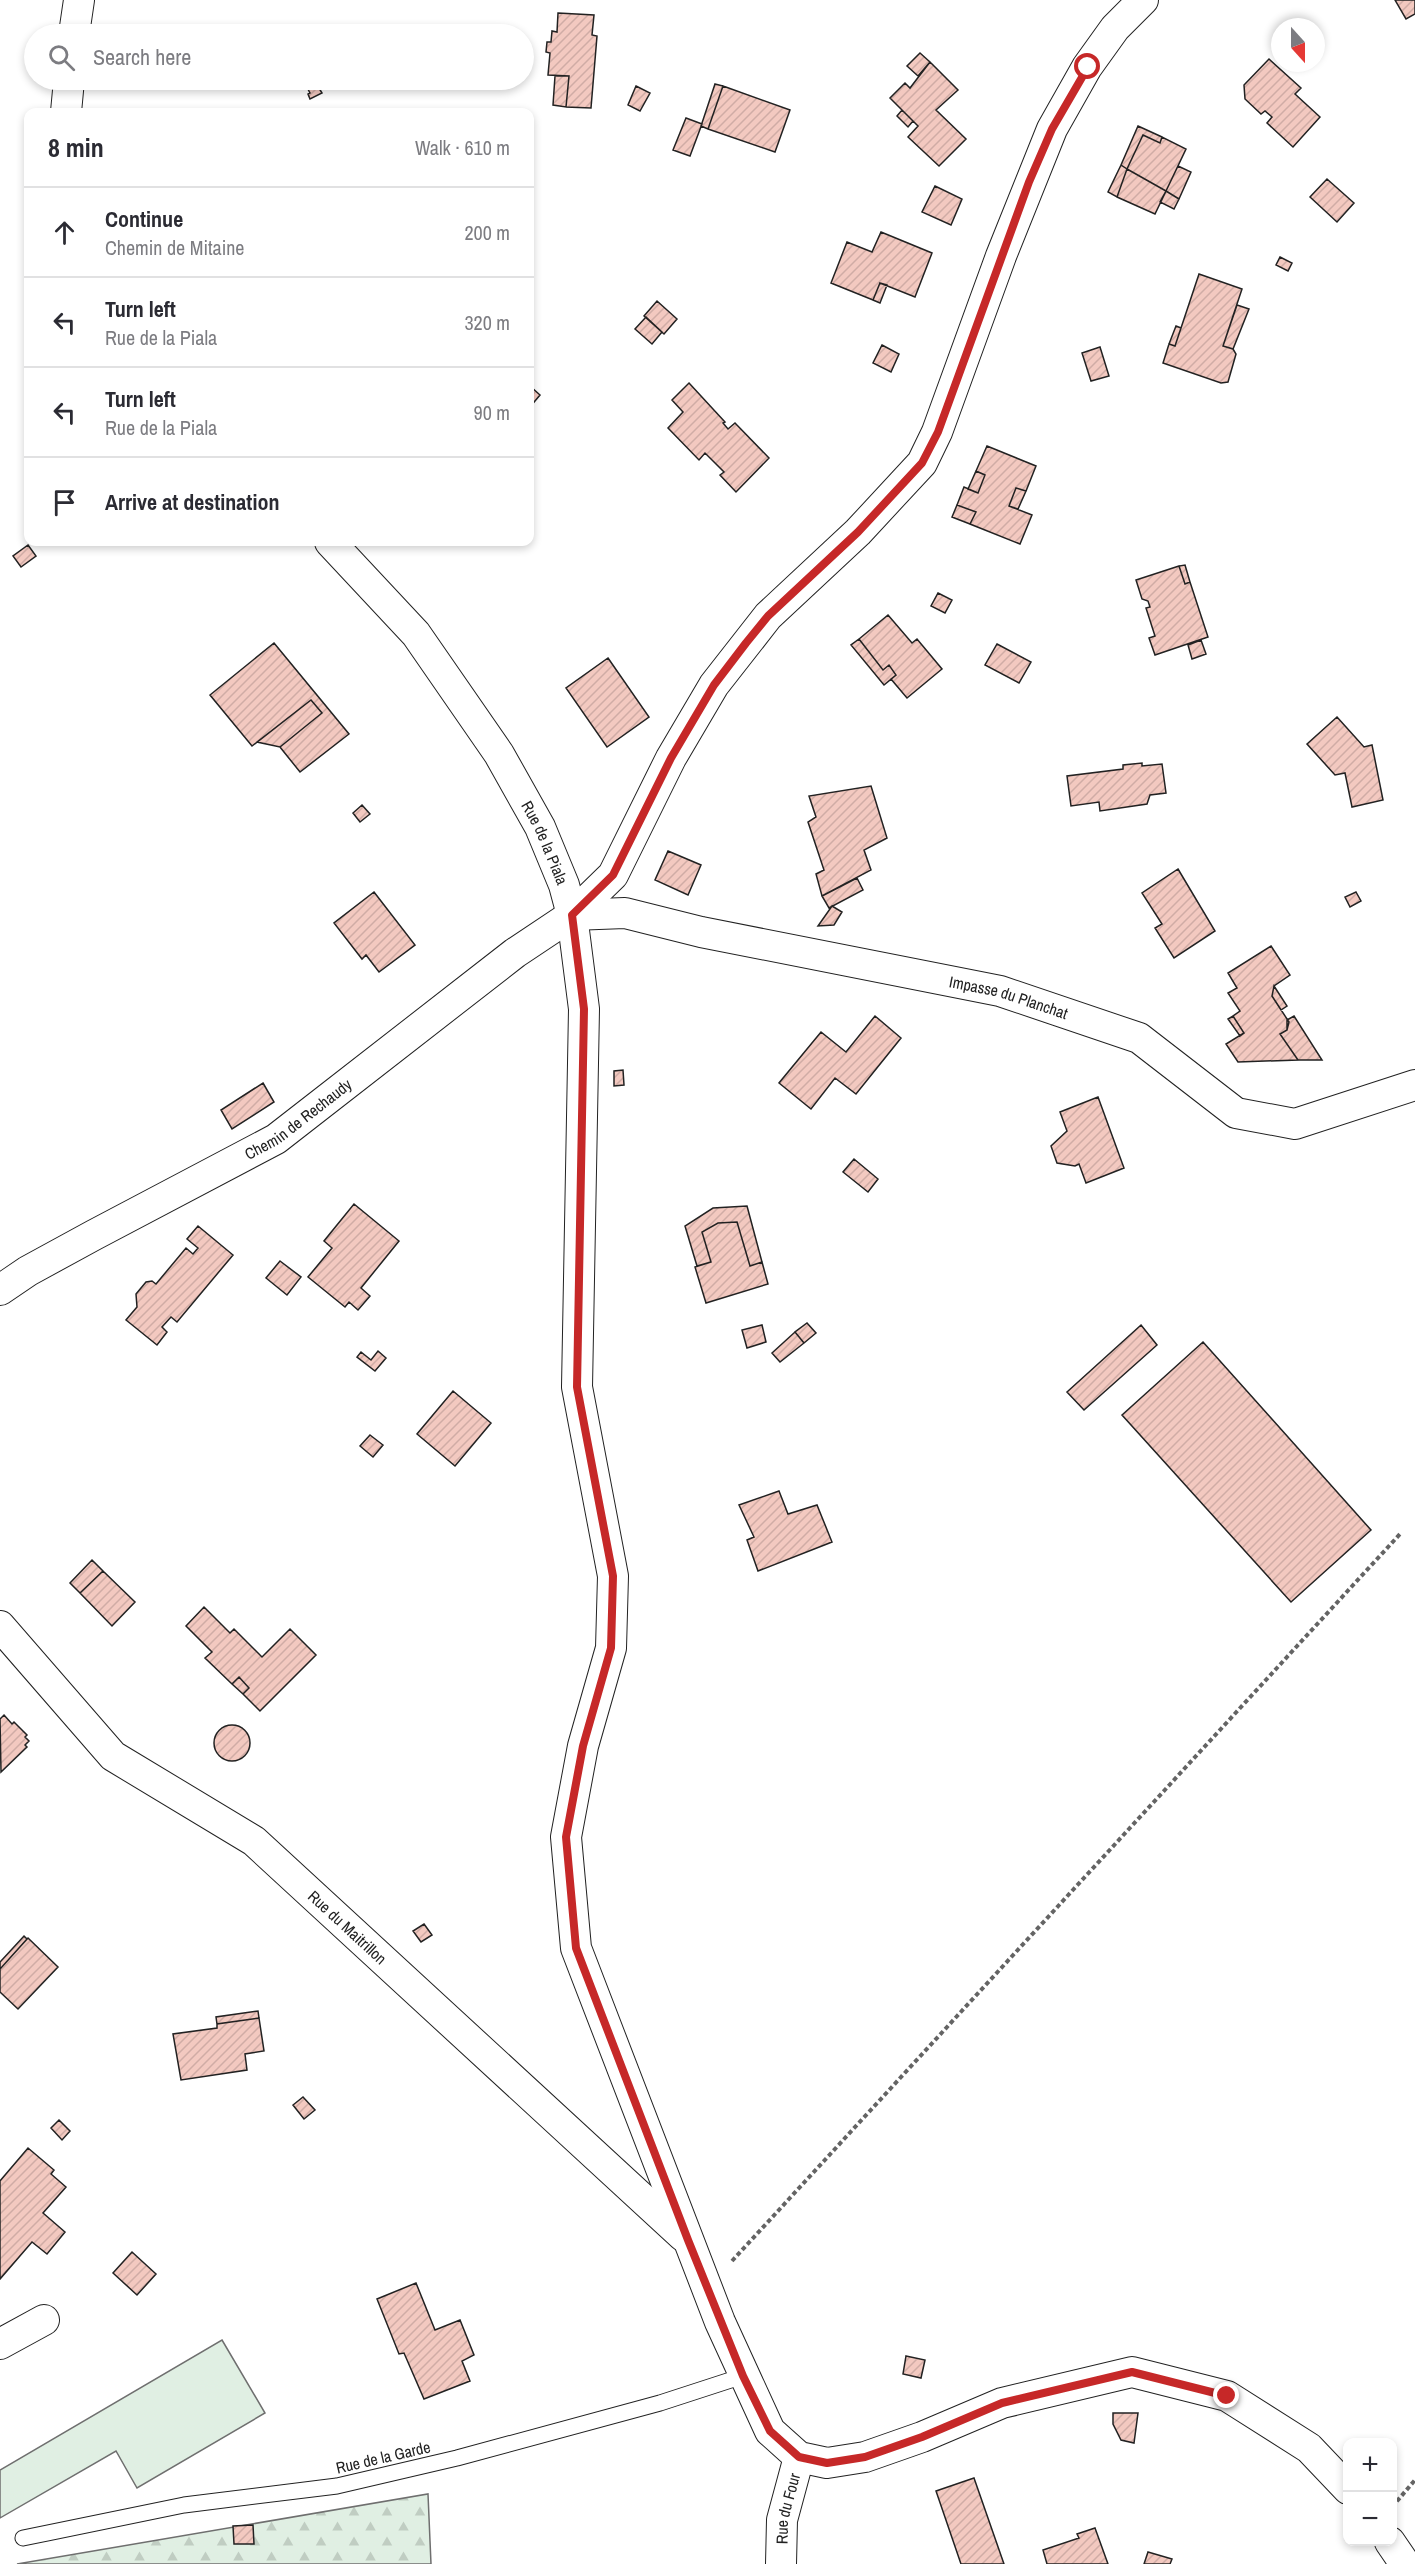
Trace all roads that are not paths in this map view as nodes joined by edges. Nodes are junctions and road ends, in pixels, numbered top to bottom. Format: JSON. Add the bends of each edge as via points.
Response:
{"nodes":[{"id":1,"x":79,"y":0,"type":"edge"},
{"id":2,"x":1143,"y":0,"type":"edge"},
{"id":3,"x":75,"y":24,"type":"edge"},
{"id":4,"x":68,"y":90,"type":"edge"},
{"id":5,"x":66,"y":108,"type":"edge"},
{"id":6,"x":334,"y":546,"type":"edge"},
{"id":7,"x":572,"y":915,"type":"junction"},
{"id":8,"x":1415,"y":1085,"type":"edge"},
{"id":9,"x":0,"y":1290,"type":"edge"},
{"id":10,"x":0,"y":1626,"type":"edge"},
{"id":11,"x":688,"y":2240,"type":"junction"},
{"id":12,"x":44,"y":2320,"type":"dead end"},
{"id":13,"x":0,"y":2344,"type":"edge"},
{"id":14,"x":743,"y":2376,"type":"junction"},
{"id":15,"x":799,"y":2457,"type":"junction"},
{"id":16,"x":1343,"y":2485,"type":"edge"},
{"id":17,"x":23,"y":2538,"type":"dead end"},
{"id":18,"x":1393,"y":2546,"type":"edge"},
{"id":19,"x":782,"y":2564,"type":"edge"},
{"id":20,"x":1405,"y":2564,"type":"edge"}],
"edges":[{"from":1,"to":3,"type":"street"},
{"from":2,"to":7,"type":"street","name":"Chemin de Rechaudy","via":[[1115,28],[1052,129],[1001,256],[938,432],[922,463],[858,532],[768,616],[746,643],[714,685],[671,758],[613,875]]},
{"from":4,"to":5,"type":"street"},
{"from":6,"to":7,"type":"street","name":"Rue de la Piala","via":[[416,634],[498,754],[540,827]]},
{"from":7,"to":8,"type":"street","name":"Impasse du Planchat","via":[[625,913],[701,932],[1000,991],[1139,1038],[1236,1113],[1294,1124]]},
{"from":7,"to":9,"type":"street","name":"Chemin de Rechaudy","via":[[515,953],[276,1139],[28,1271]]},
{"from":7,"to":11,"type":"street","name":"Rue de la Piala","via":[[584,1009],[577,1387],[613,1576],[611,1648],[583,1746],[566,1837],[576,1948]]},
{"from":10,"to":11,"type":"street","name":"Rue du Maitrillon","via":[[113,1756],[254,1841]]},
{"from":11,"to":14,"type":"street","name":"Rue de la Piala"},
{"from":12,"to":13,"type":"street"},
{"from":14,"to":15,"type":"street","name":"Rue de la Piala","via":[[770,2431]]},
{"from":14,"to":17,"type":"lane","name":"Rue de la Garde","via":[[457,2458],[337,2486],[184,2505]]},
{"from":15,"to":16,"type":"street","via":[[827,2463],[865,2457],[1002,2403],[1132,2372],[1227,2396],[1309,2448]]},
{"from":15,"to":19,"type":"street","name":"Rue du Four","via":[[783,2520]]},
{"from":18,"to":20,"type":"street"}]}
